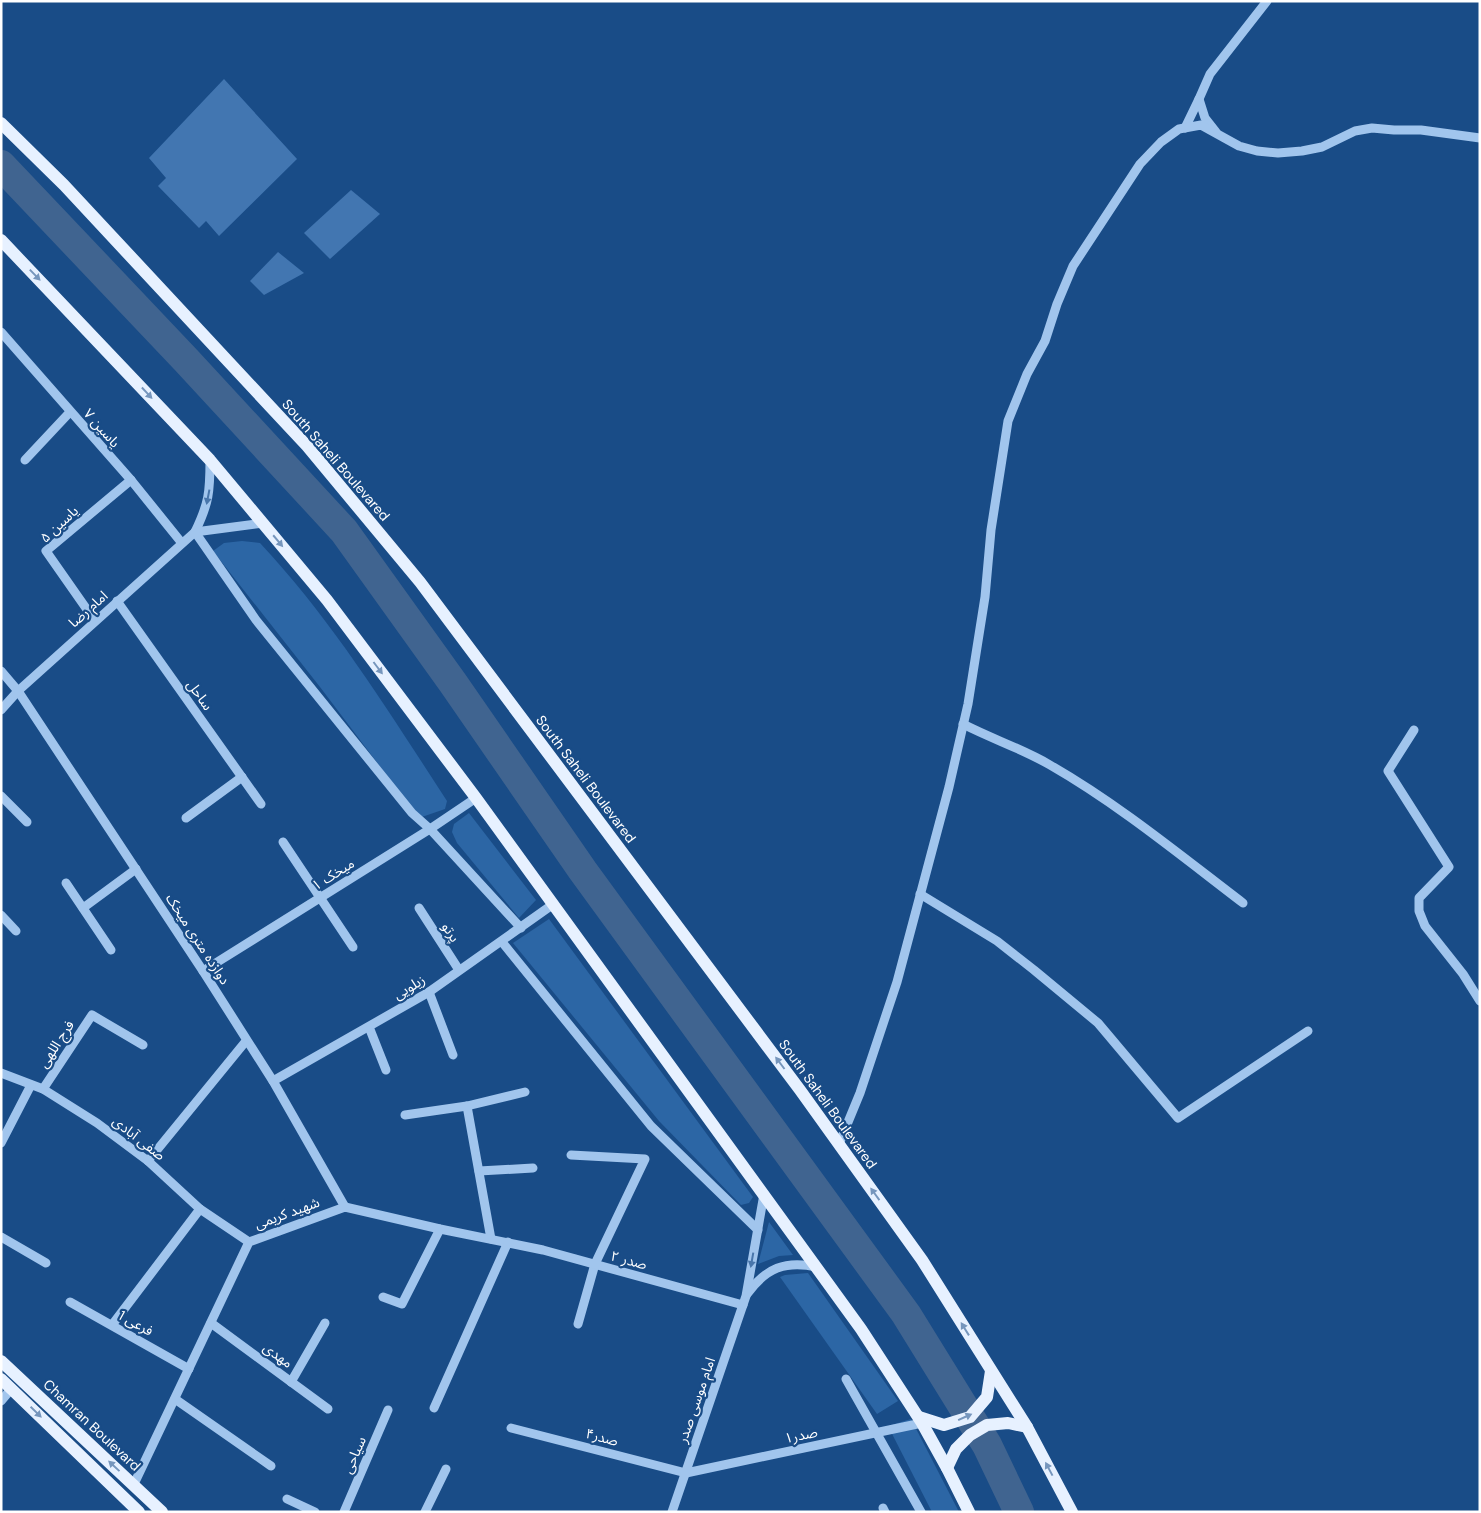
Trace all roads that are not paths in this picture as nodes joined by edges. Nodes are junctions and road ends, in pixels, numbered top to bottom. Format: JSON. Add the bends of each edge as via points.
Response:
{"nodes":[{"id":1,"x":1267,"y":1,"type":"edge"},
{"id":2,"x":1199,"y":99,"type":"junction"},
{"id":3,"x":1,"y":123,"type":"edge"},
{"id":4,"x":1185,"y":128,"type":"junction"},
{"id":5,"x":1218,"y":134,"type":"junction"},
{"id":6,"x":1480,"y":138,"type":"edge"},
{"id":7,"x":1,"y":240,"type":"edge"},
{"id":8,"x":1,"y":332,"type":"edge"},
{"id":9,"x":70,"y":412,"type":"junction"},
{"id":10,"x":26,"y":460,"type":"dead end"},
{"id":11,"x":210,"y":460,"type":"junction"},
{"id":12,"x":131,"y":480,"type":"junction"},
{"id":13,"x":263,"y":523,"type":"junction"},
{"id":14,"x":195,"y":532,"type":"junction"},
{"id":15,"x":181,"y":542,"type":"junction"},
{"id":16,"x":117,"y":601,"type":"junction"},
{"id":17,"x":95,"y":622,"type":"junction"},
{"id":18,"x":1,"y":671,"type":"edge"},
{"id":19,"x":18,"y":691,"type":"junction"},
{"id":20,"x":1,"y":710,"type":"edge"},
{"id":21,"x":964,"y":724,"type":"junction"},
{"id":22,"x":1414,"y":730,"type":"dead end"},
{"id":23,"x":242,"y":777,"type":"junction"},
{"id":24,"x":1,"y":796,"type":"edge"},
{"id":25,"x":476,"y":798,"type":"junction"},
{"id":26,"x":261,"y":804,"type":"dead end"},
{"id":27,"x":186,"y":818,"type":"dead end"},
{"id":28,"x":27,"y":822,"type":"dead end"},
{"id":29,"x":430,"y":829,"type":"junction"},
{"id":30,"x":283,"y":842,"type":"dead end"},
{"id":31,"x":136,"y":870,"type":"junction"},
{"id":32,"x":66,"y":883,"type":"dead end"},
{"id":33,"x":920,"y":894,"type":"junction"},
{"id":34,"x":320,"y":898,"type":"junction"},
{"id":35,"x":1243,"y":903,"type":"dead end"},
{"id":36,"x":552,"y":905,"type":"junction"},
{"id":37,"x":83,"y":908,"type":"junction"},
{"id":38,"x":419,"y":908,"type":"dead end"},
{"id":39,"x":1,"y":915,"type":"edge"},
{"id":40,"x":521,"y":928,"type":"junction"},
{"id":41,"x":16,"y":931,"type":"dead end"},
{"id":42,"x":502,"y":942,"type":"junction"},
{"id":43,"x":353,"y":947,"type":"dead end"},
{"id":44,"x":111,"y":950,"type":"dead end"},
{"id":45,"x":459,"y":970,"type":"junction"},
{"id":46,"x":203,"y":971,"type":"junction"},
{"id":47,"x":429,"y":992,"type":"junction"},
{"id":48,"x":1480,"y":1000,"type":"edge"},
{"id":49,"x":369,"y":1027,"type":"junction"},
{"id":50,"x":1308,"y":1032,"type":"dead end"},
{"id":51,"x":246,"y":1040,"type":"junction"},
{"id":52,"x":143,"y":1044,"type":"dead end"},
{"id":53,"x":453,"y":1055,"type":"dead end"},
{"id":54,"x":386,"y":1070,"type":"dead end"},
{"id":55,"x":1,"y":1072,"type":"edge"},
{"id":56,"x":273,"y":1081,"type":"junction"},
{"id":57,"x":31,"y":1085,"type":"junction"},
{"id":58,"x":43,"y":1089,"type":"junction"},
{"id":59,"x":525,"y":1092,"type":"dead end"},
{"id":60,"x":467,"y":1106,"type":"junction"},
{"id":61,"x":405,"y":1115,"type":"dead end"},
{"id":62,"x":1,"y":1142,"type":"edge"},
{"id":63,"x":839,"y":1144,"type":"junction"},
{"id":64,"x":571,"y":1155,"type":"dead end"},
{"id":65,"x":148,"y":1161,"type":"junction"},
{"id":66,"x":533,"y":1168,"type":"dead end"},
{"id":67,"x":479,"y":1171,"type":"junction"},
{"id":68,"x":764,"y":1194,"type":"junction"},
{"id":69,"x":345,"y":1207,"type":"junction"},
{"id":70,"x":200,"y":1209,"type":"junction"},
{"id":71,"x":440,"y":1229,"type":"junction"},
{"id":72,"x":758,"y":1230,"type":"junction"},
{"id":73,"x":1,"y":1237,"type":"edge"},
{"id":74,"x":491,"y":1240,"type":"junction"},
{"id":75,"x":249,"y":1242,"type":"junction"},
{"id":76,"x":508,"y":1242,"type":"junction"},
{"id":77,"x":46,"y":1263,"type":"dead end"},
{"id":78,"x":595,"y":1264,"type":"junction"},
{"id":79,"x":816,"y":1267,"type":"junction"},
{"id":80,"x":383,"y":1297,"type":"dead end"},
{"id":81,"x":744,"y":1300,"type":"junction"},
{"id":82,"x":70,"y":1302,"type":"dead end"},
{"id":83,"x":211,"y":1323,"type":"junction"},
{"id":84,"x":325,"y":1323,"type":"dead end"},
{"id":85,"x":578,"y":1324,"type":"dead end"},
{"id":86,"x":112,"y":1325,"type":"junction"},
{"id":87,"x":1,"y":1361,"type":"edge"},
{"id":88,"x":189,"y":1368,"type":"junction"},
{"id":89,"x":991,"y":1371,"type":"junction"},
{"id":90,"x":1,"y":1378,"type":"edge"},
{"id":91,"x":846,"y":1378,"type":"dead end"},
{"id":92,"x":291,"y":1382,"type":"junction"},
{"id":93,"x":12,"y":1388,"type":"junction"},
{"id":94,"x":175,"y":1400,"type":"junction"},
{"id":95,"x":1,"y":1401,"type":"edge"},
{"id":96,"x":434,"y":1408,"type":"dead end"},
{"id":97,"x":328,"y":1409,"type":"dead end"},
{"id":98,"x":388,"y":1410,"type":"dead end"},
{"id":99,"x":921,"y":1420,"type":"junction"},
{"id":100,"x":1027,"y":1427,"type":"junction"},
{"id":101,"x":512,"y":1428,"type":"dead end"},
{"id":102,"x":877,"y":1432,"type":"junction"},
{"id":103,"x":271,"y":1466,"type":"dead end"},
{"id":104,"x":948,"y":1468,"type":"junction"},
{"id":105,"x":446,"y":1469,"type":"dead end"},
{"id":106,"x":686,"y":1473,"type":"junction"},
{"id":107,"x":134,"y":1484,"type":"junction"},
{"id":108,"x":287,"y":1499,"type":"dead end"},
{"id":109,"x":132,"y":1509,"type":"edge"},
{"id":110,"x":162,"y":1512,"type":"edge"},
{"id":111,"x":315,"y":1512,"type":"edge"},
{"id":112,"x":344,"y":1512,"type":"edge"},
{"id":113,"x":426,"y":1512,"type":"edge"},
{"id":114,"x":672,"y":1512,"type":"edge"},
{"id":115,"x":921,"y":1512,"type":"edge"},
{"id":116,"x":968,"y":1512,"type":"edge"},
{"id":117,"x":1072,"y":1512,"type":"edge"}],
"edges":[{"from":1,"to":2,"type":"street","via":[[1210,74]]},
{"from":2,"to":4,"type":"street"},
{"from":2,"to":5,"type":"street","via":[[1205,118]]},
{"from":63,"to":3,"type":"main road","name":"South Saheli Boulevared","one_way":true,"via":[[420,582],[307,446],[64,185]]},
{"from":4,"to":5,"type":"street","via":[[1201,126]]},
{"from":4,"to":21,"type":"street","via":[[1161,142],[1140,164],[1073,266],[1045,341],[1008,421],[991,530],[985,597]]},
{"from":5,"to":6,"type":"street","via":[[1239,146],[1278,153],[1322,147],[1355,131],[1372,128],[1421,130]]},
{"from":7,"to":11,"type":"main road","one_way":true},
{"from":8,"to":9,"type":"street","name":"یاسین ۷"},
{"from":9,"to":10,"type":"street"},
{"from":9,"to":12,"type":"street","name":"یاسین ۷"},
{"from":11,"to":13,"type":"main road"},
{"from":11,"to":14,"type":"street","one_way":true,"via":[[206,510]]},
{"from":12,"to":15,"type":"street","name":"یاسین ۷"},
{"from":12,"to":17,"type":"street","name":"یاسین ۵","via":[[46,551]]},
{"from":13,"to":14,"type":"street"},
{"from":13,"to":25,"type":"main road","one_way":true,"via":[[327,600]]},
{"from":14,"to":15,"type":"street","name":"امام رضا"},
{"from":14,"to":29,"type":"street","via":[[256,620],[412,813]]},
{"from":15,"to":16,"type":"street","name":"امام رضا"},
{"from":16,"to":17,"type":"street","name":"امام رضا"},
{"from":16,"to":23,"type":"street","name":"ساحل"},
{"from":17,"to":19,"type":"street","name":"امام رضا"},
{"from":18,"to":19,"type":"street","name":"دوازده متری میخک"},
{"from":19,"to":20,"type":"street","name":"امام رضا"},
{"from":19,"to":31,"type":"street","name":"دوازده متری میخک"},
{"from":21,"to":33,"type":"street"},
{"from":21,"to":35,"type":"street","via":[[1049,764],[1090,789]]},
{"from":22,"to":48,"type":"street","via":[[1388,771],[1449,867],[1419,898],[1419,911],[1425,926]]},
{"from":23,"to":26,"type":"street","name":"ساحل"},
{"from":23,"to":27,"type":"street"},
{"from":24,"to":28,"type":"street"},
{"from":25,"to":29,"type":"street","name":"میخک ۱"},
{"from":25,"to":36,"type":"main road"},
{"from":29,"to":34,"type":"street","name":"میخک ۱"},
{"from":29,"to":40,"type":"street"},
{"from":30,"to":34,"type":"street"},
{"from":31,"to":37,"type":"street"},
{"from":31,"to":46,"type":"street","name":"دوازده متری میخک"},
{"from":32,"to":37,"type":"street"},
{"from":33,"to":50,"type":"street","via":[[997,941],[1098,1023],[1178,1118]]},
{"from":33,"to":63,"type":"street","via":[[897,982],[860,1093]]},
{"from":34,"to":43,"type":"street"},
{"from":34,"to":46,"type":"street","name":"میخک ۱"},
{"from":36,"to":40,"type":"street","name":"زیلویی"},
{"from":36,"to":68,"type":"main road"},
{"from":37,"to":44,"type":"street"},
{"from":38,"to":45,"type":"street","name":"پرتو"},
{"from":39,"to":41,"type":"street"},
{"from":40,"to":42,"type":"street","name":"زیلویی"},
{"from":42,"to":45,"type":"street","name":"زیلویی"},
{"from":42,"to":72,"type":"street","via":[[651,1126]]},
{"from":45,"to":47,"type":"street","name":"زیلویی"},
{"from":46,"to":51,"type":"street","name":"دوازده متری میخک"},
{"from":47,"to":49,"type":"street","name":"زیلویی"},
{"from":47,"to":53,"type":"street"},
{"from":49,"to":54,"type":"street"},
{"from":49,"to":56,"type":"street","name":"زیلویی"},
{"from":51,"to":56,"type":"street","name":"دوازده متری میخک"},
{"from":51,"to":65,"type":"street"},
{"from":52,"to":58,"type":"street","name":"فرج اللهی","via":[[92,1015]]},
{"from":55,"to":57,"type":"street","name":"صفی آبادی"},
{"from":56,"to":69,"type":"street","name":"دوازده متری میخک"},
{"from":57,"to":58,"type":"street","name":"صفی آبادی"},
{"from":57,"to":62,"type":"street"},
{"from":58,"to":65,"type":"street","name":"صفی آبادی"},
{"from":59,"to":60,"type":"street"},
{"from":60,"to":61,"type":"street"},
{"from":60,"to":67,"type":"street"},
{"from":89,"to":63,"type":"main road","name":"South Saheli Boulevared","one_way":true,"via":[[922,1260]]},
{"from":64,"to":78,"type":"street","via":[[645,1159]]},
{"from":65,"to":70,"type":"street","name":"صفی آبادی"},
{"from":66,"to":67,"type":"street"},
{"from":67,"to":74,"type":"street"},
{"from":68,"to":72,"type":"street"},
{"from":68,"to":79,"type":"main road"},
{"from":69,"to":71,"type":"street"},
{"from":69,"to":75,"type":"street","name":"شهید کریمی"},
{"from":70,"to":75,"type":"street","name":"صفی آبادی"},
{"from":70,"to":86,"type":"street"},
{"from":71,"to":74,"type":"street"},
{"from":71,"to":80,"type":"street","via":[[402,1304]]},
{"from":72,"to":81,"type":"street","one_way":true},
{"from":73,"to":77,"type":"street"},
{"from":74,"to":76,"type":"street"},
{"from":75,"to":83,"type":"street","name":"شهید کریمی"},
{"from":76,"to":78,"type":"street","name":"صدر ۲"},
{"from":76,"to":96,"type":"street"},
{"from":78,"to":81,"type":"street","name":"صدر ۲"},
{"from":78,"to":85,"type":"street"},
{"from":79,"to":81,"type":"street","via":[[787,1265],[772,1270],[757,1280]]},
{"from":79,"to":99,"type":"main road"},
{"from":81,"to":106,"type":"street","name":"امام موسی صدر"},
{"from":82,"to":86,"type":"street","name":"فرعی 1"},
{"from":83,"to":88,"type":"street","name":"شهید کریمی"},
{"from":83,"to":92,"type":"street","name":"مهدی"},
{"from":84,"to":92,"type":"street"},
{"from":86,"to":88,"type":"street","name":"فرعی 1"},
{"from":107,"to":87,"type":"main road","name":"Chamran Boulevard","one_way":true},
{"from":88,"to":94,"type":"street","name":"شهید کریمی"},
{"from":99,"to":89,"type":"main road","one_way":true,"via":[[944,1424],[970,1417],[987,1397]]},
{"from":89,"to":100,"type":"main road","name":"South Saheli Boulevared"},
{"from":90,"to":93,"type":"main road","name":"Chamran Boulevard"},
{"from":91,"to":102,"type":"street"},
{"from":92,"to":97,"type":"street","name":"مهدی"},
{"from":93,"to":95,"type":"street"},
{"from":93,"to":109,"type":"main road","name":"Chamran Boulevard","one_way":true},
{"from":94,"to":103,"type":"street"},
{"from":94,"to":107,"type":"street","name":"شهید کریمی"},
{"from":98,"to":112,"type":"street","name":"سیاحی"},
{"from":99,"to":102,"type":"street","name":"صدر۱"},
{"from":99,"to":104,"type":"main road"},
{"from":100,"to":104,"type":"main road","via":[[1008,1423],[982,1428],[956,1449]]},
{"from":117,"to":100,"type":"main road","name":"South Saheli Boulevared","one_way":true},
{"from":101,"to":106,"type":"street","name":"صدر۴"},
{"from":102,"to":106,"type":"street","name":"صدر۱"},
{"from":102,"to":115,"type":"street"},
{"from":104,"to":116,"type":"main road"},
{"from":105,"to":113,"type":"street"},
{"from":106,"to":114,"type":"street","name":"امام موسی صدر"},
{"from":107,"to":110,"type":"main road","name":"Chamran Boulevard"},
{"from":108,"to":111,"type":"street"}]}
